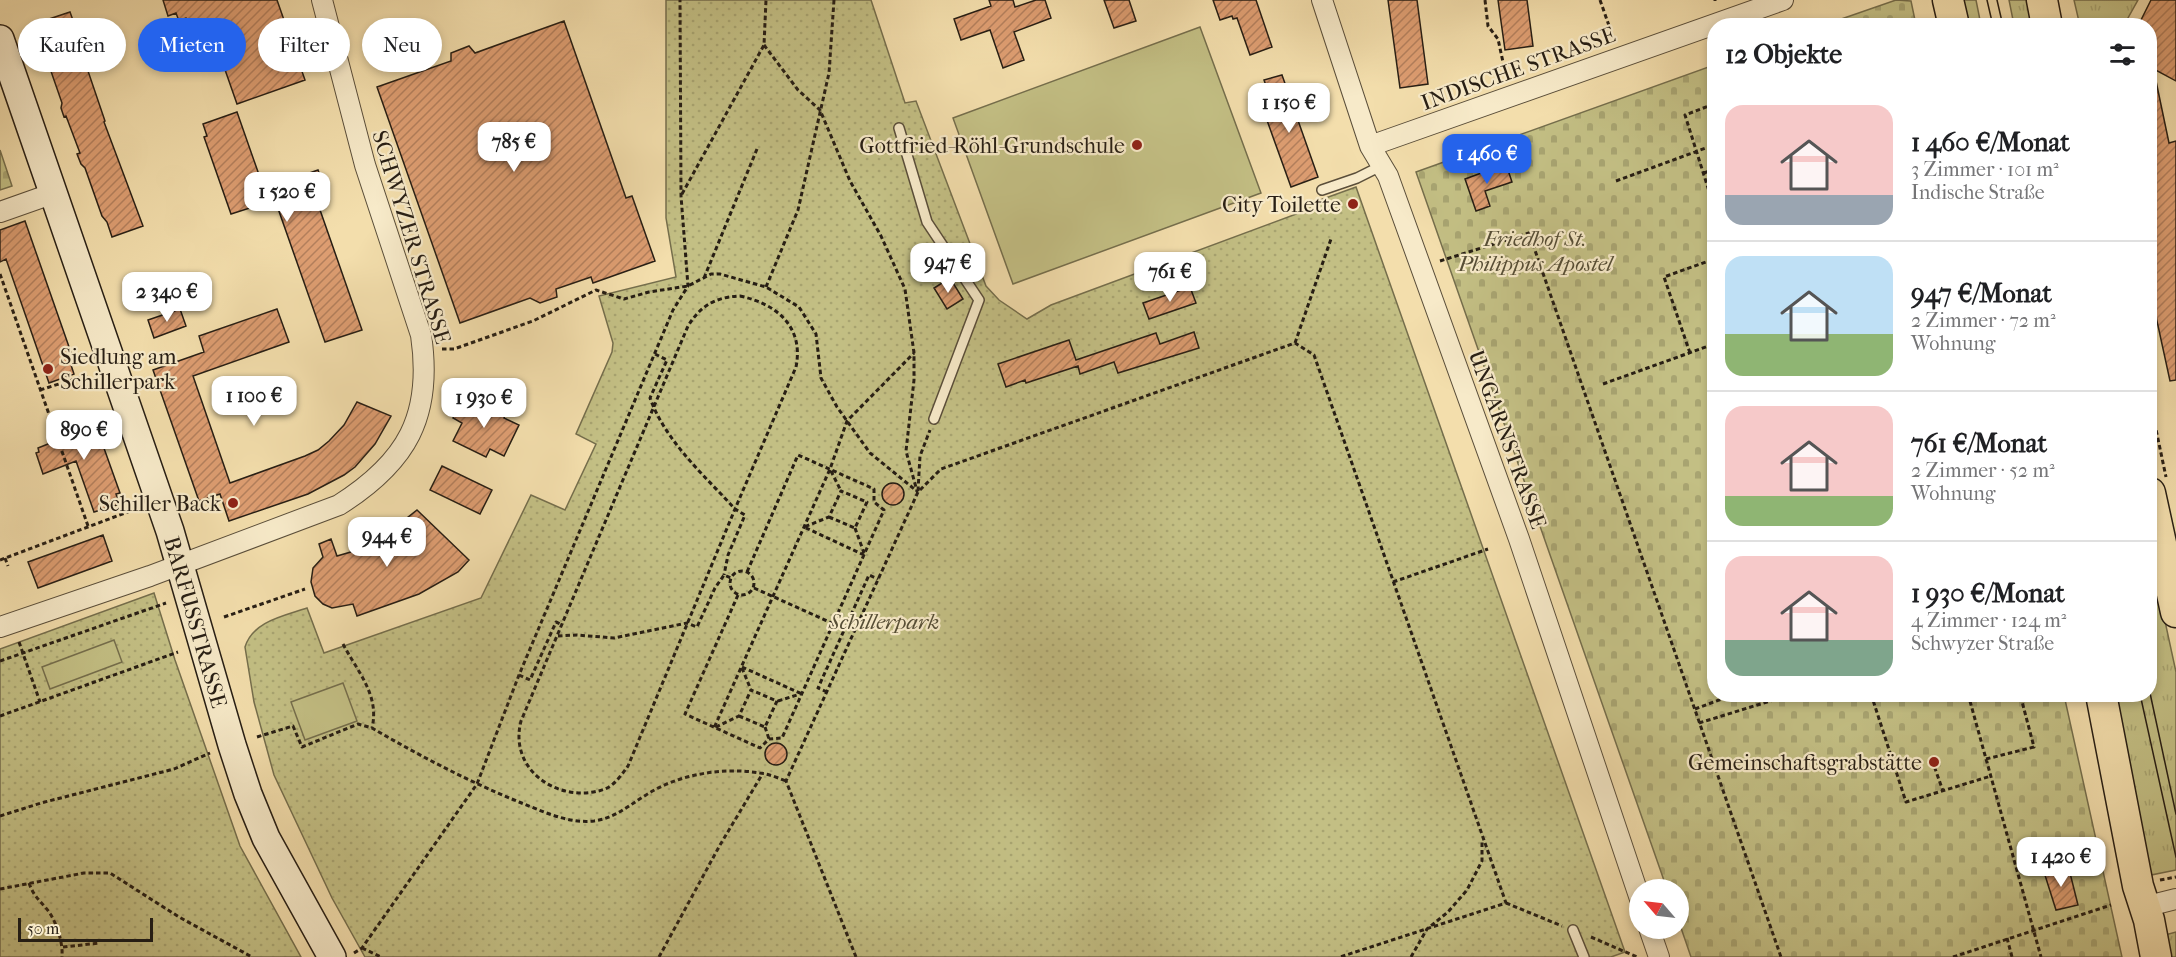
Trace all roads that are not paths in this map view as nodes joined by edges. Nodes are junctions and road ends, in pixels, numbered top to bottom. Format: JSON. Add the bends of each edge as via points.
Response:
{"nodes":[{"id":1,"x":321,"y":0,"type":"edge"},
{"id":2,"x":1322,"y":0,"type":"edge"},
{"id":3,"x":1783,"y":0,"type":"edge"},
{"id":4,"x":1948,"y":0,"type":"edge"},
{"id":5,"x":2042,"y":0,"type":"edge"},
{"id":6,"x":1732,"y":18,"type":"edge"},
{"id":7,"x":1952,"y":18,"type":"edge"},
{"id":8,"x":2045,"y":18,"type":"edge"},
{"id":9,"x":1707,"y":27,"type":"edge"},
{"id":10,"x":0,"y":39,"type":"edge"},
{"id":11,"x":899,"y":128,"type":"dead end"},
{"id":12,"x":1370,"y":146,"type":"junction"},
{"id":13,"x":1381,"y":166,"type":"junction"},
{"id":14,"x":1322,"y":190,"type":"dead end"},
{"id":15,"x":54,"y":193,"type":"junction"},
{"id":16,"x":0,"y":212,"type":"edge"},
{"id":17,"x":934,"y":419,"type":"road end"},
{"id":18,"x":2158,"y":486,"type":"edge"},
{"id":19,"x":2168,"y":542,"type":"edge"},
{"id":20,"x":181,"y":564,"type":"junction"},
{"id":21,"x":2176,"y":612,"type":"edge"},
{"id":22,"x":0,"y":627,"type":"edge"},
{"id":23,"x":2102,"y":702,"type":"edge"},
{"id":24,"x":1633,"y":879,"type":"edge"},
{"id":25,"x":2149,"y":894,"type":"junction"},
{"id":26,"x":2176,"y":899,"type":"edge"},
{"id":27,"x":1573,"y":930,"type":"dead end"},
{"id":28,"x":1653,"y":939,"type":"edge"},
{"id":29,"x":343,"y":955,"type":"edge"},
{"id":30,"x":1584,"y":957,"type":"edge"},
{"id":31,"x":1659,"y":957,"type":"edge"},
{"id":32,"x":2156,"y":957,"type":"edge"}],
"edges":[{"from":1,"to":20,"type":"street","name":"SCHWYZER STRASSE","via":[[365,165],[421,334],[423,387],[417,417],[401,451],[361,492],[315,515]]},
{"from":2,"to":12,"type":"street","name":"UNGARNSTRASSE"},
{"from":3,"to":6,"type":"street","name":"INDISCHE STRASSE"},
{"from":4,"to":7,"type":"main road"},
{"from":5,"to":8,"type":"main road"},
{"from":9,"to":12,"type":"street","name":"INDISCHE STRASSE"},
{"from":10,"to":15,"type":"main road","name":"BARFUSSTRASSE"},
{"from":11,"to":17,"type":"lane","via":[[927,222],[979,300]]},
{"from":12,"to":13,"type":"street","name":"UNGARNSTRASSE"},
{"from":13,"to":14,"type":"lane"},
{"from":13,"to":24,"type":"street","name":"UNGARNSTRASSE","via":[[1407,226],[1515,528]]},
{"from":15,"to":16,"type":"street"},
{"from":15,"to":20,"type":"main road","name":"BARFUSSTRASSE"},
{"from":18,"to":19,"type":"main road"},
{"from":19,"to":21,"type":"main road"},
{"from":20,"to":22,"type":"street","name":"SCHWYZER STRASSE"},
{"from":20,"to":29,"type":"main road","name":"BARFUSSTRASSE","via":[[232,745],[266,838]]},
{"from":23,"to":25,"type":"main road","via":[[2136,874]]},
{"from":25,"to":26,"type":"street"},
{"from":25,"to":32,"type":"main road"},
{"from":27,"to":30,"type":"lane"},
{"from":28,"to":31,"type":"street"}]}
